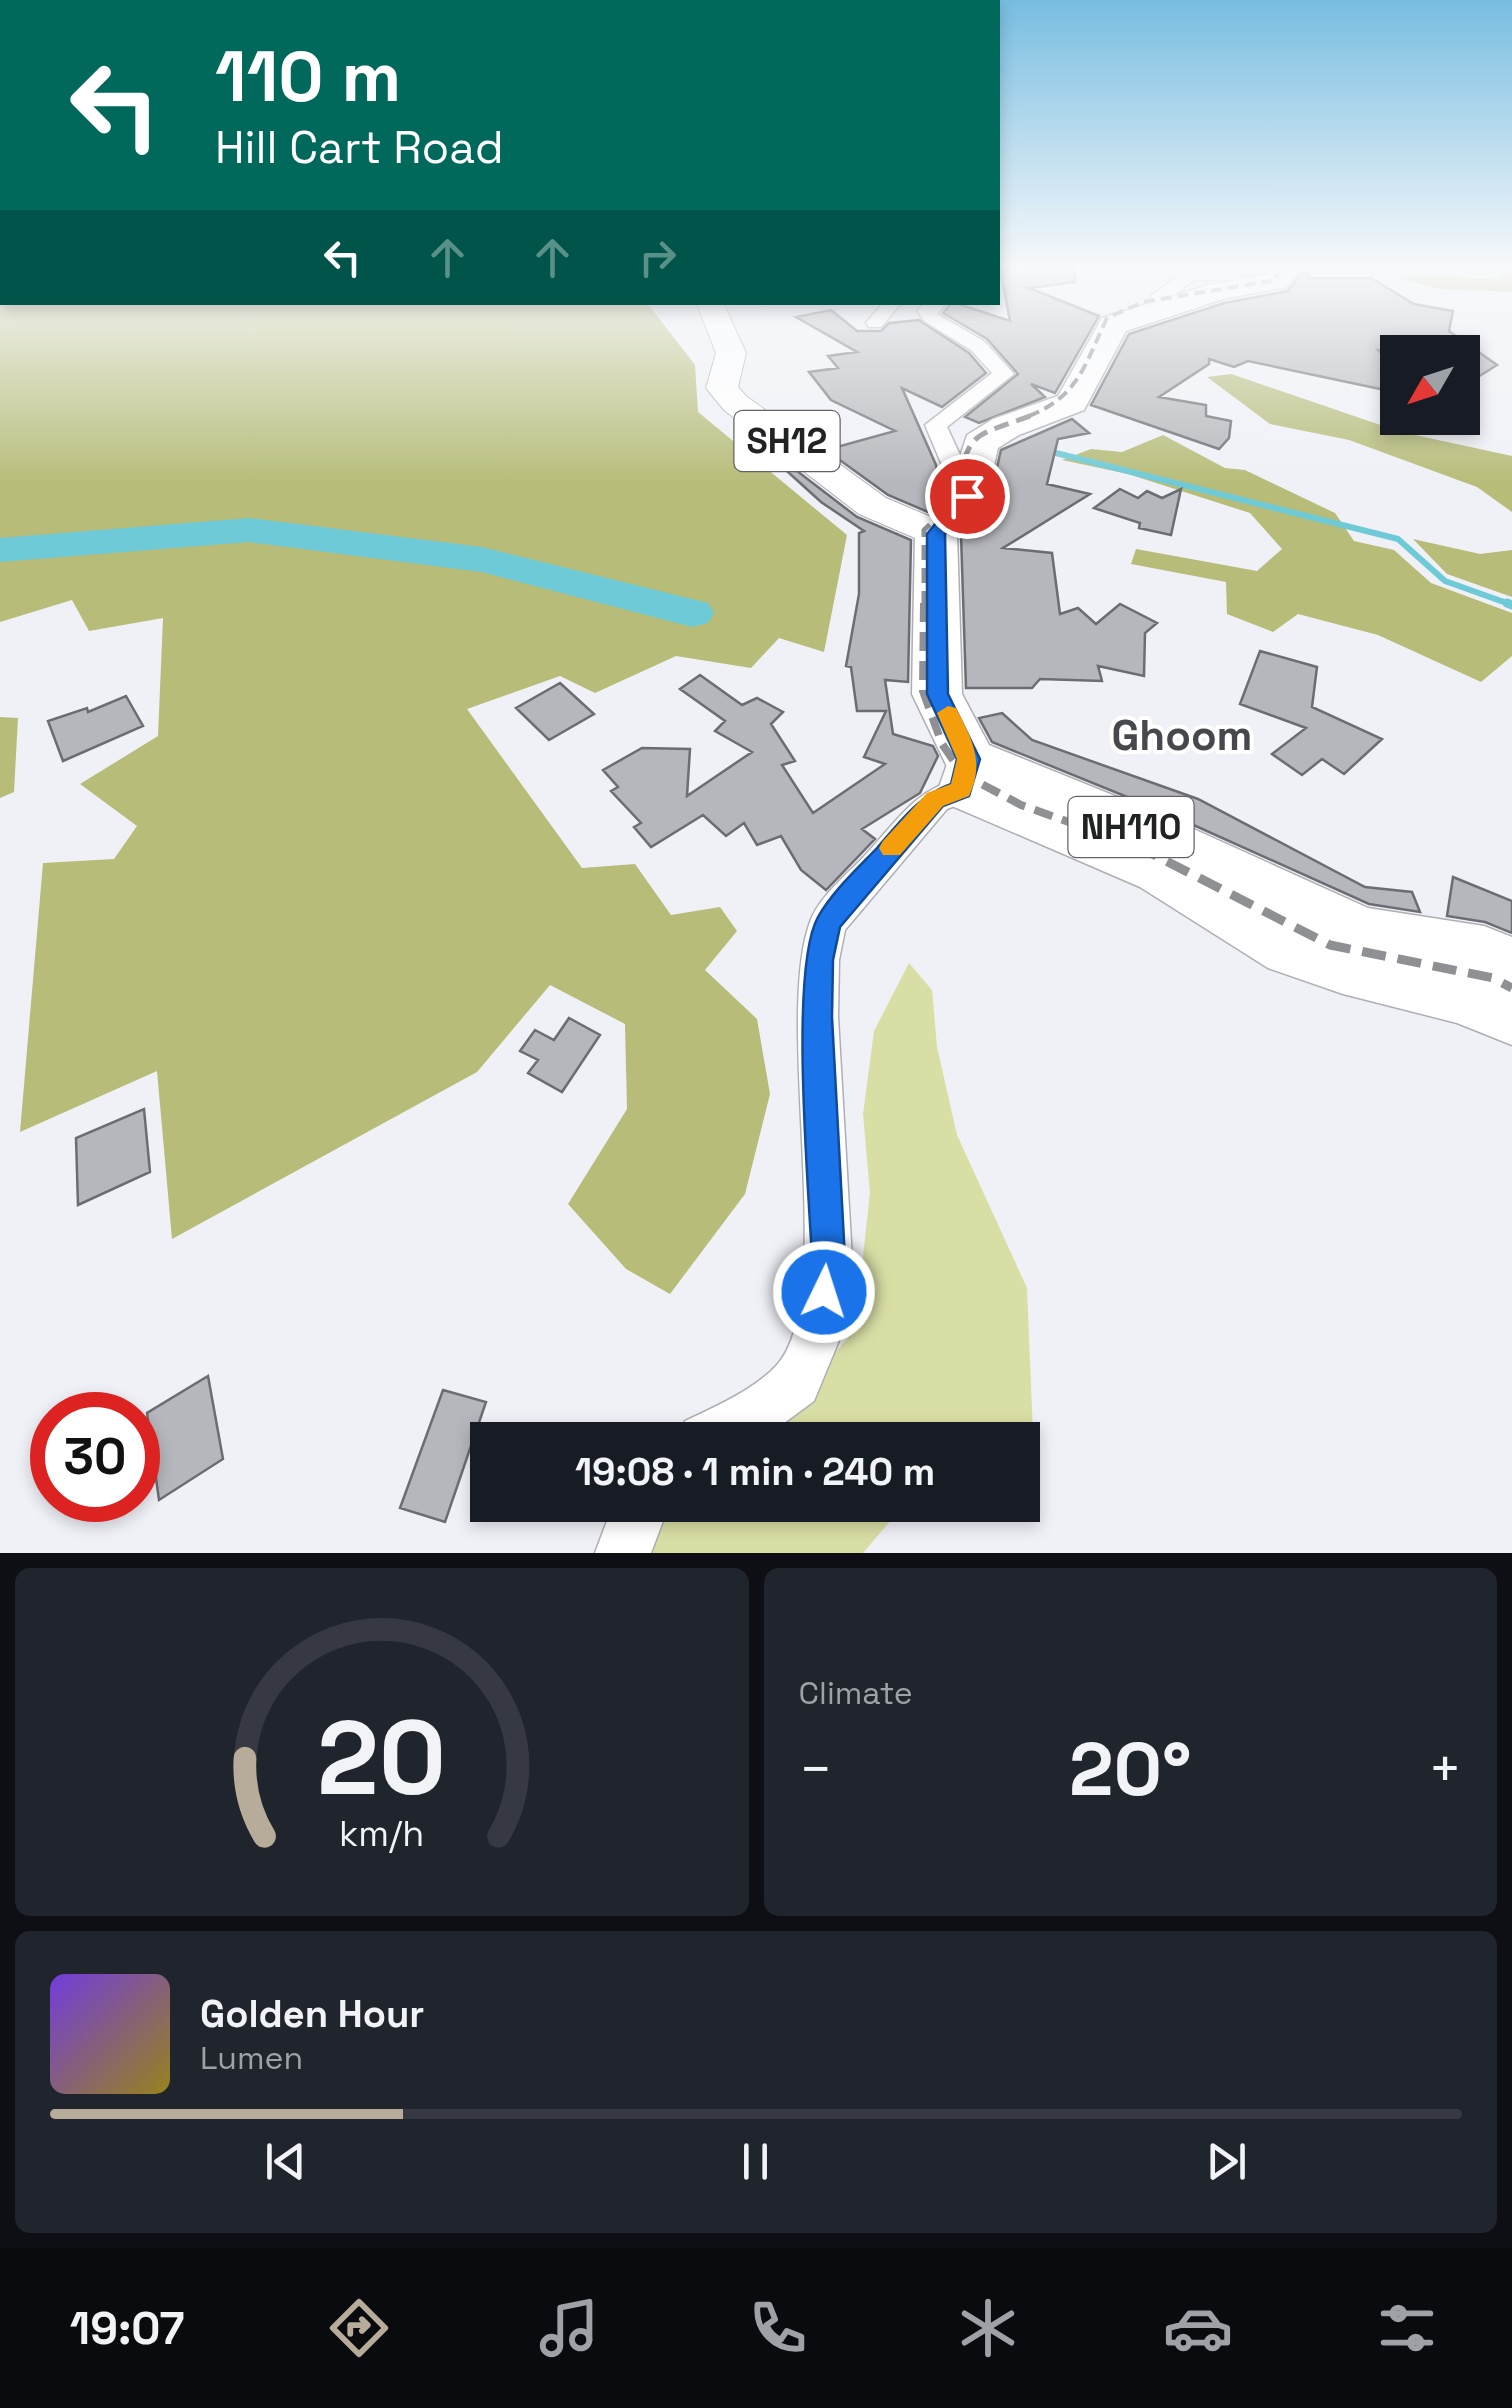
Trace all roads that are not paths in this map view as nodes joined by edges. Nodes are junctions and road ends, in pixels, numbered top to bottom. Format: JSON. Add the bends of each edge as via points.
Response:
{"nodes":[{"id":1,"x":726,"y":339,"type":"edge"},
{"id":2,"x":967,"y":339,"type":"edge"},
{"id":3,"x":1105,"y":339,"type":"edge"},
{"id":4,"x":951,"y":515,"type":"junction"},
{"id":5,"x":964,"y":774,"type":"junction"},
{"id":6,"x":1512,"y":966,"type":"edge"},
{"id":7,"x":1512,"y":1019,"type":"edge"},
{"id":8,"x":741,"y":1422,"type":"edge"},
{"id":9,"x":635,"y":1522,"type":"edge"},
{"id":10,"x":623,"y":1553,"type":"edge"}],
"edges":[{"from":1,"to":4,"type":"main road","number":"SH12","via":[[732,353],[722,388],[734,406],[862,500]]},
{"from":2,"to":4,"type":"street","via":[[1004,374],[936,425]]},
{"from":3,"to":4,"type":"highway","via":[[1072,402],[980,442]]},
{"from":4,"to":5,"type":"highway","via":[[937,694]]},
{"from":5,"to":6,"type":"highway","number":"NH110","via":[[1146,834],[1362,935],[1484,955]]},
{"from":5,"to":7,"type":"main road","via":[[1157,872],[1285,950]]},
{"from":5,"to":8,"type":"street","via":[[828,923],[818,1017],[828,1259],[820,1326],[796,1383]]},
{"from":9,"to":10,"type":"street"}]}
